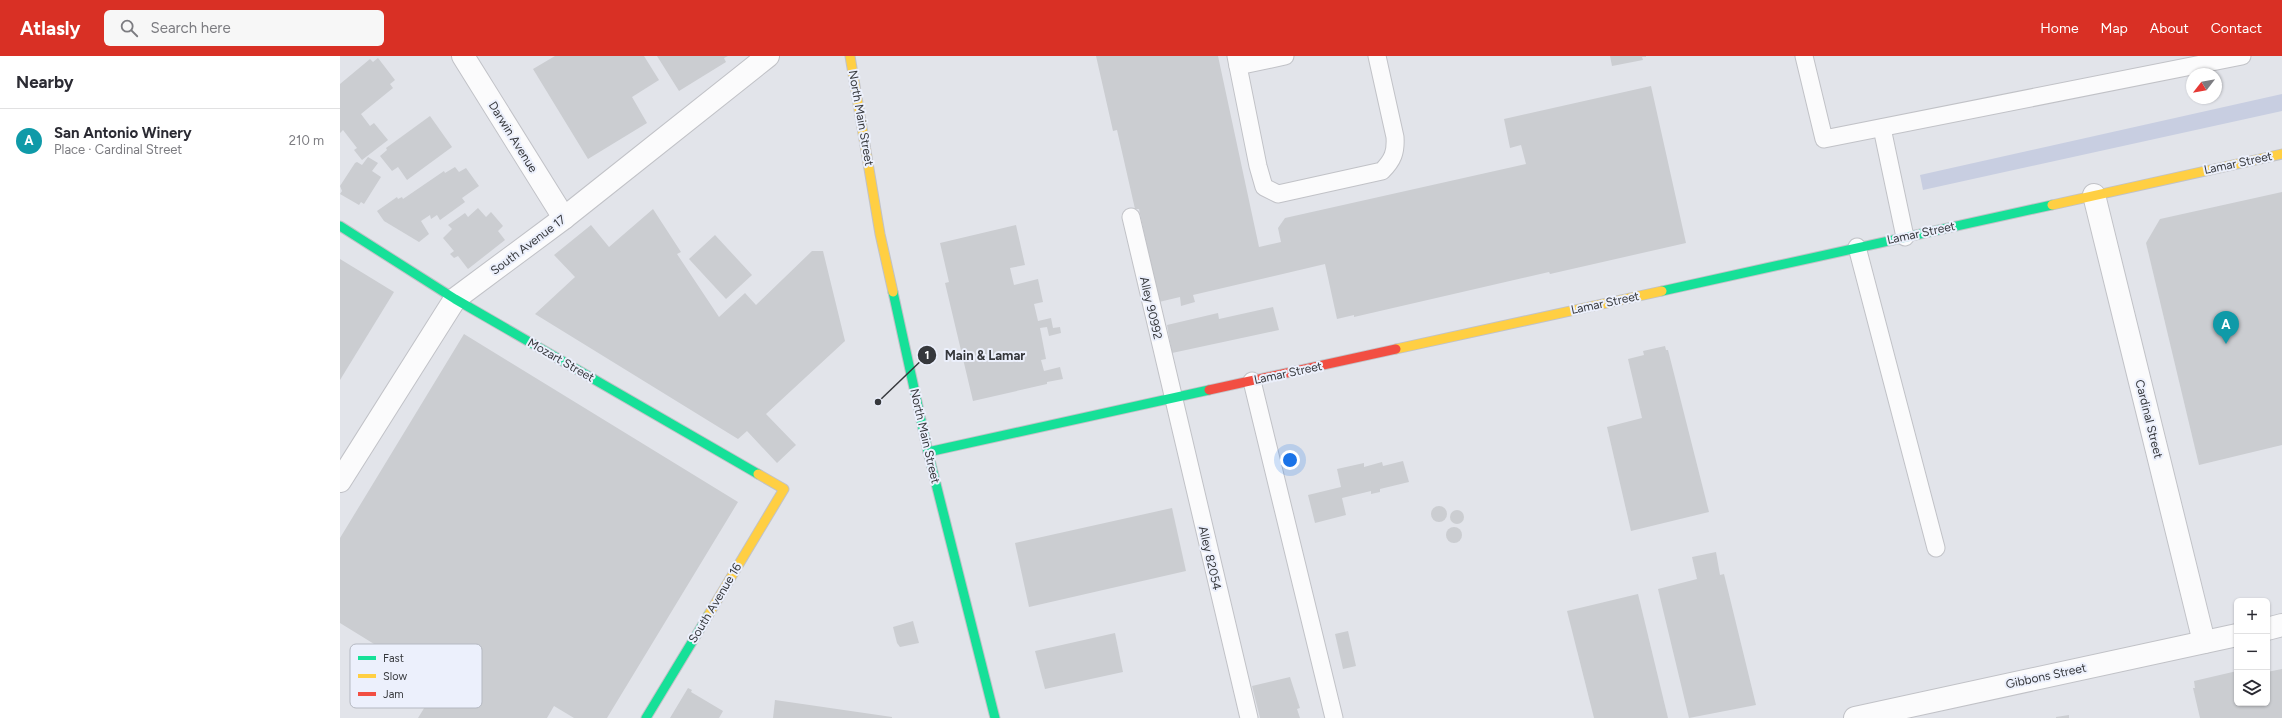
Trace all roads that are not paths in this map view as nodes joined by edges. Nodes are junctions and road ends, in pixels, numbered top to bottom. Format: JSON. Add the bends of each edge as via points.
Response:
{"nodes":[{"id":1,"x":463,"y":56,"type":"edge"},
{"id":2,"x":768,"y":56,"type":"edge"},
{"id":3,"x":850,"y":56,"type":"edge"},
{"id":4,"x":1285,"y":56,"type":"edge"},
{"id":5,"x":1377,"y":56,"type":"edge"},
{"id":6,"x":1804,"y":56,"type":"edge"},
{"id":7,"x":2242,"y":56,"type":"edge"},
{"id":8,"x":1237,"y":61,"type":"edge"},
{"id":9,"x":1882,"y":128,"type":"junction"},
{"id":10,"x":2282,"y":154,"type":"edge"},
{"id":11,"x":2094,"y":195,"type":"junction"},
{"id":12,"x":1131,"y":217,"type":"dead end"},
{"id":13,"x":564,"y":218,"type":"junction"},
{"id":14,"x":340,"y":226,"type":"edge"},
{"id":15,"x":1905,"y":237,"type":"junction"},
{"id":16,"x":1857,"y":247,"type":"junction"},
{"id":17,"x":456,"y":299,"type":"junction"},
{"id":18,"x":1252,"y":381,"type":"junction"},
{"id":19,"x":1172,"y":398,"type":"junction"},
{"id":20,"x":928,"y":452,"type":"junction"},
{"id":21,"x":340,"y":480,"type":"edge"},
{"id":22,"x":784,"y":489,"type":"joint"},
{"id":23,"x":1936,"y":548,"type":"dead end"},
{"id":24,"x":2282,"y":625,"type":"edge"},
{"id":25,"x":2270,"y":627,"type":"edge"},
{"id":26,"x":2234,"y":636,"type":"edge"},
{"id":27,"x":2204,"y":642,"type":"junction"},
{"id":28,"x":646,"y":718,"type":"edge"},
{"id":29,"x":995,"y":718,"type":"edge"},
{"id":30,"x":1249,"y":718,"type":"edge"},
{"id":31,"x":1334,"y":718,"type":"edge"},
{"id":32,"x":1854,"y":718,"type":"edge"}],
"edges":[{"from":1,"to":13,"type":"street","name":"Darwin Avenue"},
{"from":2,"to":13,"type":"street","name":"South Avenue 17"},
{"from":3,"to":20,"type":"street","name":"North Main Street","via":[[880,234]]},
{"from":4,"to":8,"type":"lane"},
{"from":5,"to":8,"type":"lane","via":[[1395,137],[1396,150],[1391,163],[1382,171],[1278,194],[1264,187]]},
{"from":6,"to":9,"type":"lane","via":[[1824,140]]},
{"from":7,"to":9,"type":"lane"},
{"from":9,"to":15,"type":"lane"},
{"from":10,"to":11,"type":"street","name":"Lamar Street"},
{"from":11,"to":15,"type":"street","name":"Lamar Street"},
{"from":11,"to":27,"type":"street","name":"Cardinal Street"},
{"from":12,"to":19,"type":"lane","name":"Alley 90992"},
{"from":13,"to":17,"type":"street","name":"South Avenue 17"},
{"from":14,"to":17,"type":"street","name":"Mozart Street"},
{"from":15,"to":16,"type":"street","name":"Lamar Street"},
{"from":16,"to":18,"type":"street","name":"Lamar Street"},
{"from":16,"to":23,"type":"lane"},
{"from":17,"to":21,"type":"street","name":"South Avenue 17"},
{"from":17,"to":22,"type":"street","name":"Mozart Street"},
{"from":18,"to":19,"type":"street","name":"Lamar Street"},
{"from":18,"to":31,"type":"lane"},
{"from":19,"to":20,"type":"street","name":"Lamar Street"},
{"from":19,"to":30,"type":"lane","name":"Alley 82054"},
{"from":20,"to":29,"type":"street","name":"North Main Street"},
{"from":22,"to":28,"type":"street","name":"South Avenue 16"},
{"from":24,"to":25,"type":"street"},
{"from":26,"to":27,"type":"street","name":"Gibbons Street"},
{"from":27,"to":32,"type":"street","name":"Gibbons Street"}]}
